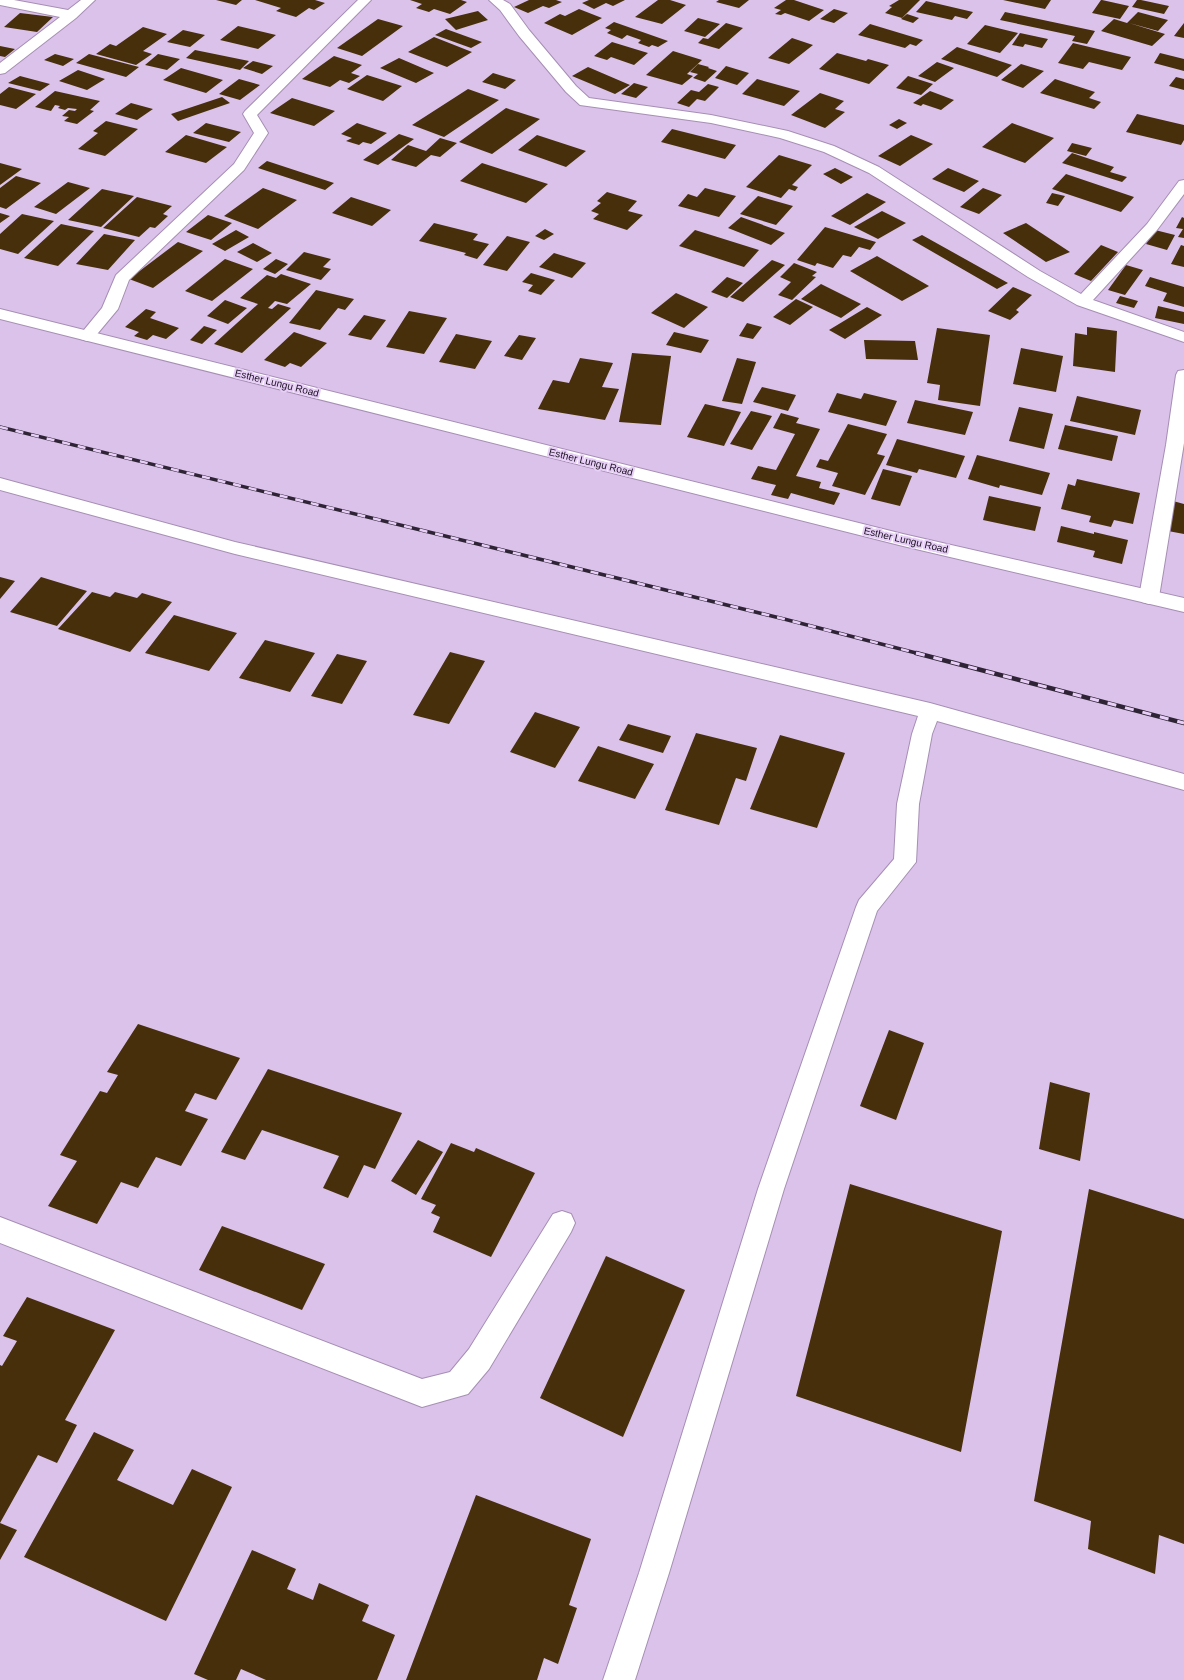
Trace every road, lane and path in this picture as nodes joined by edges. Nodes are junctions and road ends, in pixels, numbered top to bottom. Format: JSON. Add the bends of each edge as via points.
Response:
{"nodes":[{"id":1,"x":89,"y":0,"type":"edge"},
{"id":2,"x":365,"y":0,"type":"edge"},
{"id":3,"x":495,"y":0,"type":"edge"},
{"id":4,"x":0,"y":1,"type":"edge"},
{"id":5,"x":70,"y":15,"type":"junction"},
{"id":6,"x":0,"y":70,"type":"edge"},
{"id":7,"x":1184,"y":184,"type":"edge"},
{"id":8,"x":1083,"y":302,"type":"junction"},
{"id":9,"x":0,"y":314,"type":"edge"},
{"id":10,"x":87,"y":336,"type":"junction"},
{"id":11,"x":1184,"y":338,"type":"edge"},
{"id":12,"x":1184,"y":375,"type":"edge"},
{"id":13,"x":0,"y":484,"type":"edge"},
{"id":14,"x":1150,"y":597,"type":"junction"},
{"id":15,"x":1184,"y":605,"type":"edge"},
{"id":16,"x":930,"y":711,"type":"junction"},
{"id":17,"x":1184,"y":782,"type":"edge"},
{"id":18,"x":562,"y":1223,"type":"dead end"},
{"id":19,"x":0,"y":1230,"type":"edge"},
{"id":20,"x":619,"y":1680,"type":"edge"}],
"edges":[{"from":1,"to":5,"type":"street"},
{"from":2,"to":10,"type":"street","via":[[250,114],[261,133],[239,167],[122,278],[110,309]]},
{"from":3,"to":8,"type":"street","via":[[505,7],[571,89],[585,102],[711,119],[783,134],[829,149],[874,170],[1034,274]]},
{"from":4,"to":5,"type":"street"},
{"from":5,"to":6,"type":"street"},
{"from":7,"to":8,"type":"street","via":[[1152,227]]},
{"from":8,"to":11,"type":"street"},
{"from":9,"to":10,"type":"street","name":"Esther Lungu Road"},
{"from":10,"to":14,"type":"street","name":"Esther Lungu Road","via":[[903,540]]},
{"from":12,"to":14,"type":"street"},
{"from":13,"to":16,"type":"street","via":[[243,550]]},
{"from":14,"to":15,"type":"street","name":"Esther Lungu Road"},
{"from":16,"to":17,"type":"street"},
{"from":16,"to":20,"type":"street","via":[[922,734],[908,804],[905,862],[867,908],[771,1189]]},
{"from":18,"to":19,"type":"street","via":[[479,1359],[458,1384],[422,1394]]}]}
